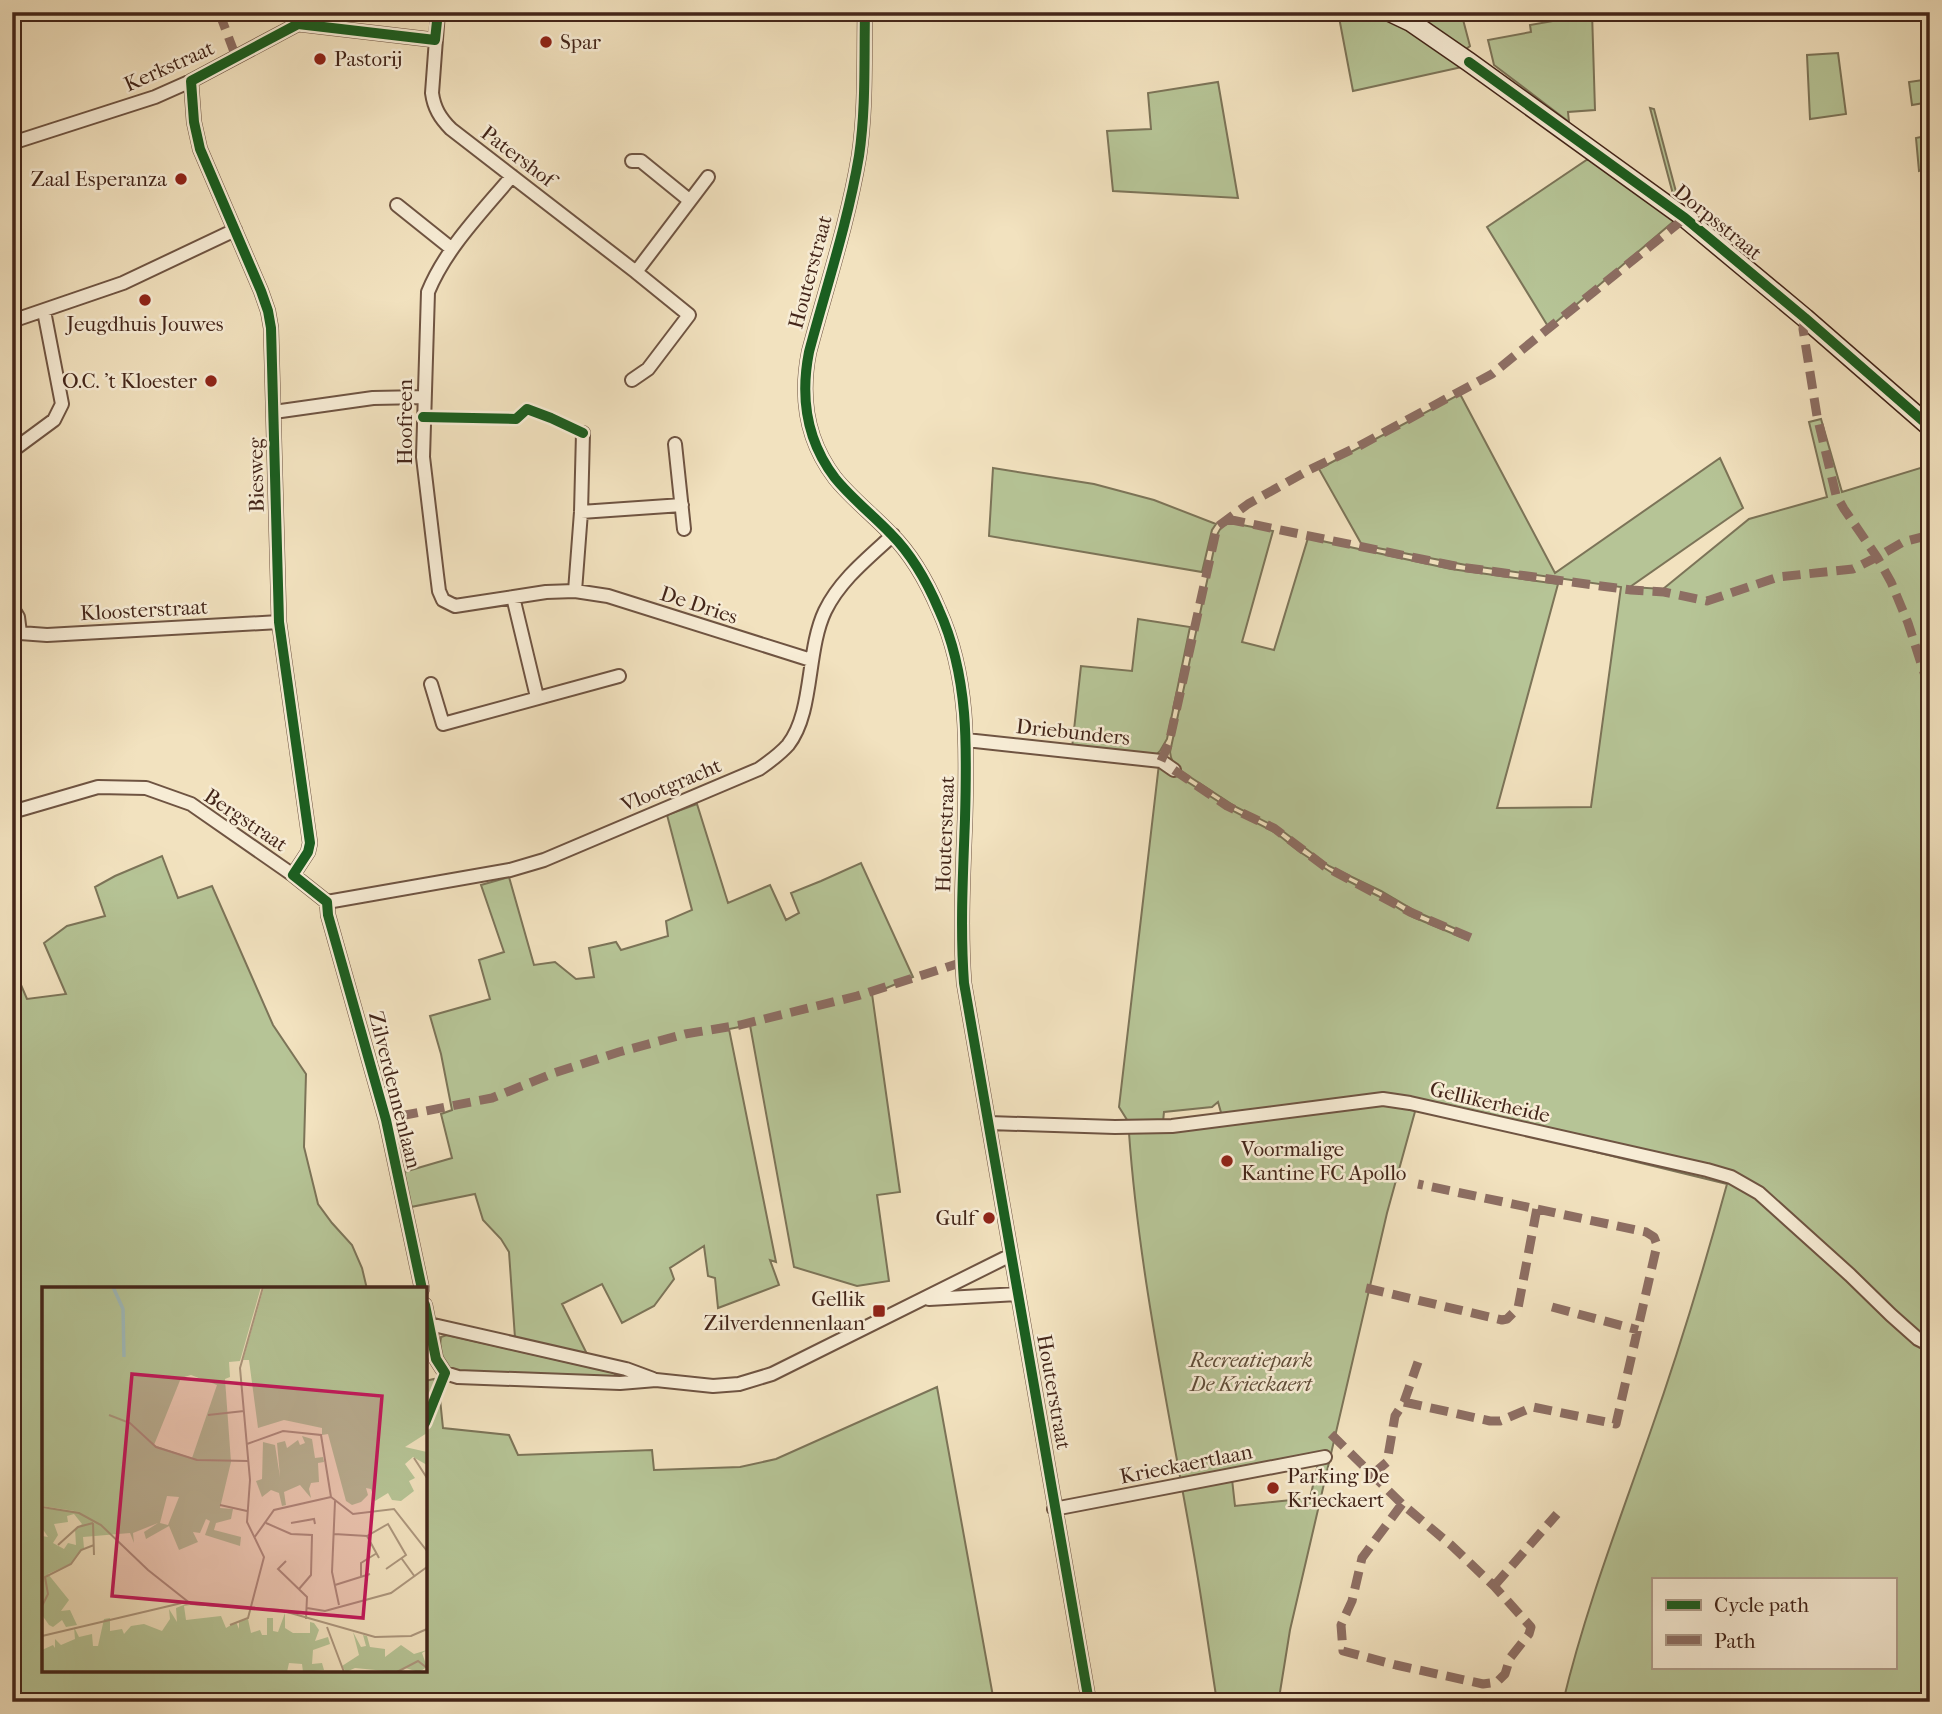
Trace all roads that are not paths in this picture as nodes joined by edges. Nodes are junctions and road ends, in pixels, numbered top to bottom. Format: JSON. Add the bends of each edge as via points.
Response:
{"nodes":[{"id":1,"x":439,"y":12,"type":"edge"},
{"id":2,"x":865,"y":12,"type":"edge"},
{"id":3,"x":1390,"y":12,"type":"edge"},
{"id":4,"x":435,"y":40,"type":"junction"},
{"id":5,"x":191,"y":81,"type":"junction"},
{"id":6,"x":12,"y":143,"type":"edge"},
{"id":7,"x":632,"y":161,"type":"dead end"},
{"id":8,"x":512,"y":176,"type":"junction"},
{"id":9,"x":708,"y":177,"type":"dead end"},
{"id":10,"x":689,"y":200,"type":"junction"},
{"id":11,"x":397,"y":205,"type":"dead end"},
{"id":12,"x":235,"y":230,"type":"junction"},
{"id":13,"x":452,"y":249,"type":"junction"},
{"id":14,"x":636,"y":272,"type":"junction"},
{"id":15,"x":44,"y":311,"type":"junction"},
{"id":16,"x":12,"y":321,"type":"edge"},
{"id":17,"x":632,"y":380,"type":"dead end"},
{"id":18,"x":424,"y":397,"type":"junction"},
{"id":19,"x":274,"y":411,"type":"junction"},
{"id":20,"x":1930,"y":427,"type":"edge"},
{"id":21,"x":583,"y":433,"type":"dead end"},
{"id":22,"x":675,"y":444,"type":"dead end"},
{"id":23,"x":12,"y":451,"type":"edge"},
{"id":24,"x":682,"y":505,"type":"junction"},
{"id":25,"x":580,"y":512,"type":"junction"},
{"id":26,"x":684,"y":529,"type":"dead end"},
{"id":27,"x":893,"y":535,"type":"junction"},
{"id":28,"x":575,"y":591,"type":"junction"},
{"id":29,"x":513,"y":597,"type":"junction"},
{"id":30,"x":443,"y":600,"type":"joint"},
{"id":31,"x":12,"y":607,"type":"edge"},
{"id":32,"x":279,"y":622,"type":"junction"},
{"id":33,"x":16,"y":635,"type":"edge"},
{"id":34,"x":811,"y":660,"type":"junction"},
{"id":35,"x":619,"y":676,"type":"dead end"},
{"id":36,"x":431,"y":684,"type":"dead end"},
{"id":37,"x":537,"y":697,"type":"junction"},
{"id":38,"x":966,"y":740,"type":"junction"},
{"id":39,"x":1174,"y":770,"type":"dead end"},
{"id":40,"x":12,"y":812,"type":"edge"},
{"id":41,"x":293,"y":875,"type":"junction"},
{"id":42,"x":327,"y":902,"type":"junction"},
{"id":43,"x":989,"y":1123,"type":"junction"},
{"id":44,"x":1011,"y":1255,"type":"junction"},
{"id":45,"x":422,"y":1287,"type":"edge"},
{"id":46,"x":1018,"y":1294,"type":"junction"},
{"id":47,"x":926,"y":1299,"type":"junction"},
{"id":48,"x":427,"y":1314,"type":"edge"},
{"id":49,"x":429,"y":1324,"type":"junction"},
{"id":50,"x":1924,"y":1342,"type":"edge"},
{"id":51,"x":656,"y":1380,"type":"junction"},
{"id":52,"x":1325,"y":1457,"type":"dead end"},
{"id":53,"x":1054,"y":1509,"type":"junction"},
{"id":54,"x":1089,"y":1702,"type":"edge"}],
"edges":[{"from":1,"to":4,"type":"street"},
{"from":2,"to":27,"type":"street","name":"Houterstraat","via":[[859,154],[809,352],[804,397],[807,422],[835,478]]},
{"from":3,"to":20,"type":"street","name":"Dorpsstraat","via":[[1440,42],[1685,218]]},
{"from":4,"to":5,"type":"street","name":"Kerkstraat","via":[[298,24]]},
{"from":4,"to":8,"type":"street","name":"Patershof","via":[[432,93],[441,119]]},
{"from":5,"to":6,"type":"street","name":"Kerkstraat"},
{"from":5,"to":12,"type":"street","name":"Biesweg","via":[[200,149]]},
{"from":7,"to":10,"type":"street","via":[[641,161]]},
{"from":8,"to":13,"type":"street","name":"Hoofreen"},
{"from":8,"to":14,"type":"street","name":"Patershof"},
{"from":9,"to":10,"type":"street"},
{"from":10,"to":14,"type":"street"},
{"from":11,"to":13,"type":"street"},
{"from":12,"to":15,"type":"street","via":[[123,283]]},
{"from":12,"to":19,"type":"street","name":"Biesweg","via":[[268,311]]},
{"from":13,"to":18,"type":"street","name":"Hoofreen","via":[[428,292]]},
{"from":14,"to":17,"type":"street","name":"Patershof","via":[[689,316],[648,369]]},
{"from":15,"to":16,"type":"street"},
{"from":15,"to":23,"type":"street","via":[[62,404],[54,420]]},
{"from":18,"to":19,"type":"street","via":[[373,398]]},
{"from":18,"to":30,"type":"street","name":"Hoofreen","via":[[426,493]]},
{"from":19,"to":32,"type":"street","name":"Biesweg"},
{"from":21,"to":25,"type":"street"},
{"from":22,"to":24,"type":"street"},
{"from":24,"to":25,"type":"street"},
{"from":24,"to":26,"type":"street"},
{"from":25,"to":28,"type":"street"},
{"from":27,"to":34,"type":"street","name":"Vlootgracht","via":[[839,587],[816,633]]},
{"from":27,"to":38,"type":"street","name":"Houterstraat","via":[[940,611],[964,697]]},
{"from":28,"to":29,"type":"street","name":"De Dries"},
{"from":28,"to":34,"type":"street","name":"De Dries","via":[[608,596]]},
{"from":29,"to":30,"type":"street","name":"De Dries","via":[[456,606]]},
{"from":29,"to":37,"type":"street"},
{"from":31,"to":33,"type":"street","via":[[18,617]]},
{"from":32,"to":33,"type":"street","name":"Kloosterstraat"},
{"from":32,"to":41,"type":"street","name":"Biesweg","via":[[310,844]]},
{"from":34,"to":42,"type":"street","name":"Vlootgracht","via":[[796,732],[778,755],[759,769],[544,860]]},
{"from":35,"to":37,"type":"street"},
{"from":36,"to":37,"type":"street","via":[[443,724]]},
{"from":38,"to":39,"type":"street","name":"Driebunders","via":[[1161,761]]},
{"from":38,"to":43,"type":"street","name":"Houterstraat","via":[[962,953]]},
{"from":40,"to":41,"type":"street","name":"Bergstraat","via":[[98,787],[146,788],[191,804]]},
{"from":41,"to":42,"type":"street","name":"Bergstraat"},
{"from":42,"to":45,"type":"street","name":"Zilverdennenlaan","via":[[386,1119]]},
{"from":43,"to":44,"type":"street","name":"Houterstraat"},
{"from":43,"to":50,"type":"street","name":"Gellikerheide","via":[[1172,1126],[1383,1099],[1707,1170],[1759,1193]]},
{"from":44,"to":46,"type":"street","name":"Houterstraat"},
{"from":44,"to":47,"type":"street"},
{"from":46,"to":47,"type":"street"},
{"from":46,"to":53,"type":"street","name":"Houterstraat"},
{"from":47,"to":51,"type":"street","via":[[772,1374],[739,1384]]},
{"from":48,"to":49,"type":"street"},
{"from":49,"to":51,"type":"street"},
{"from":49,"to":51,"type":"street","via":[[436,1359],[445,1373],[458,1377],[620,1383]]},
{"from":52,"to":53,"type":"street","name":"Krieckaertlaan"},
{"from":53,"to":54,"type":"street","name":"Houterstraat"}]}
